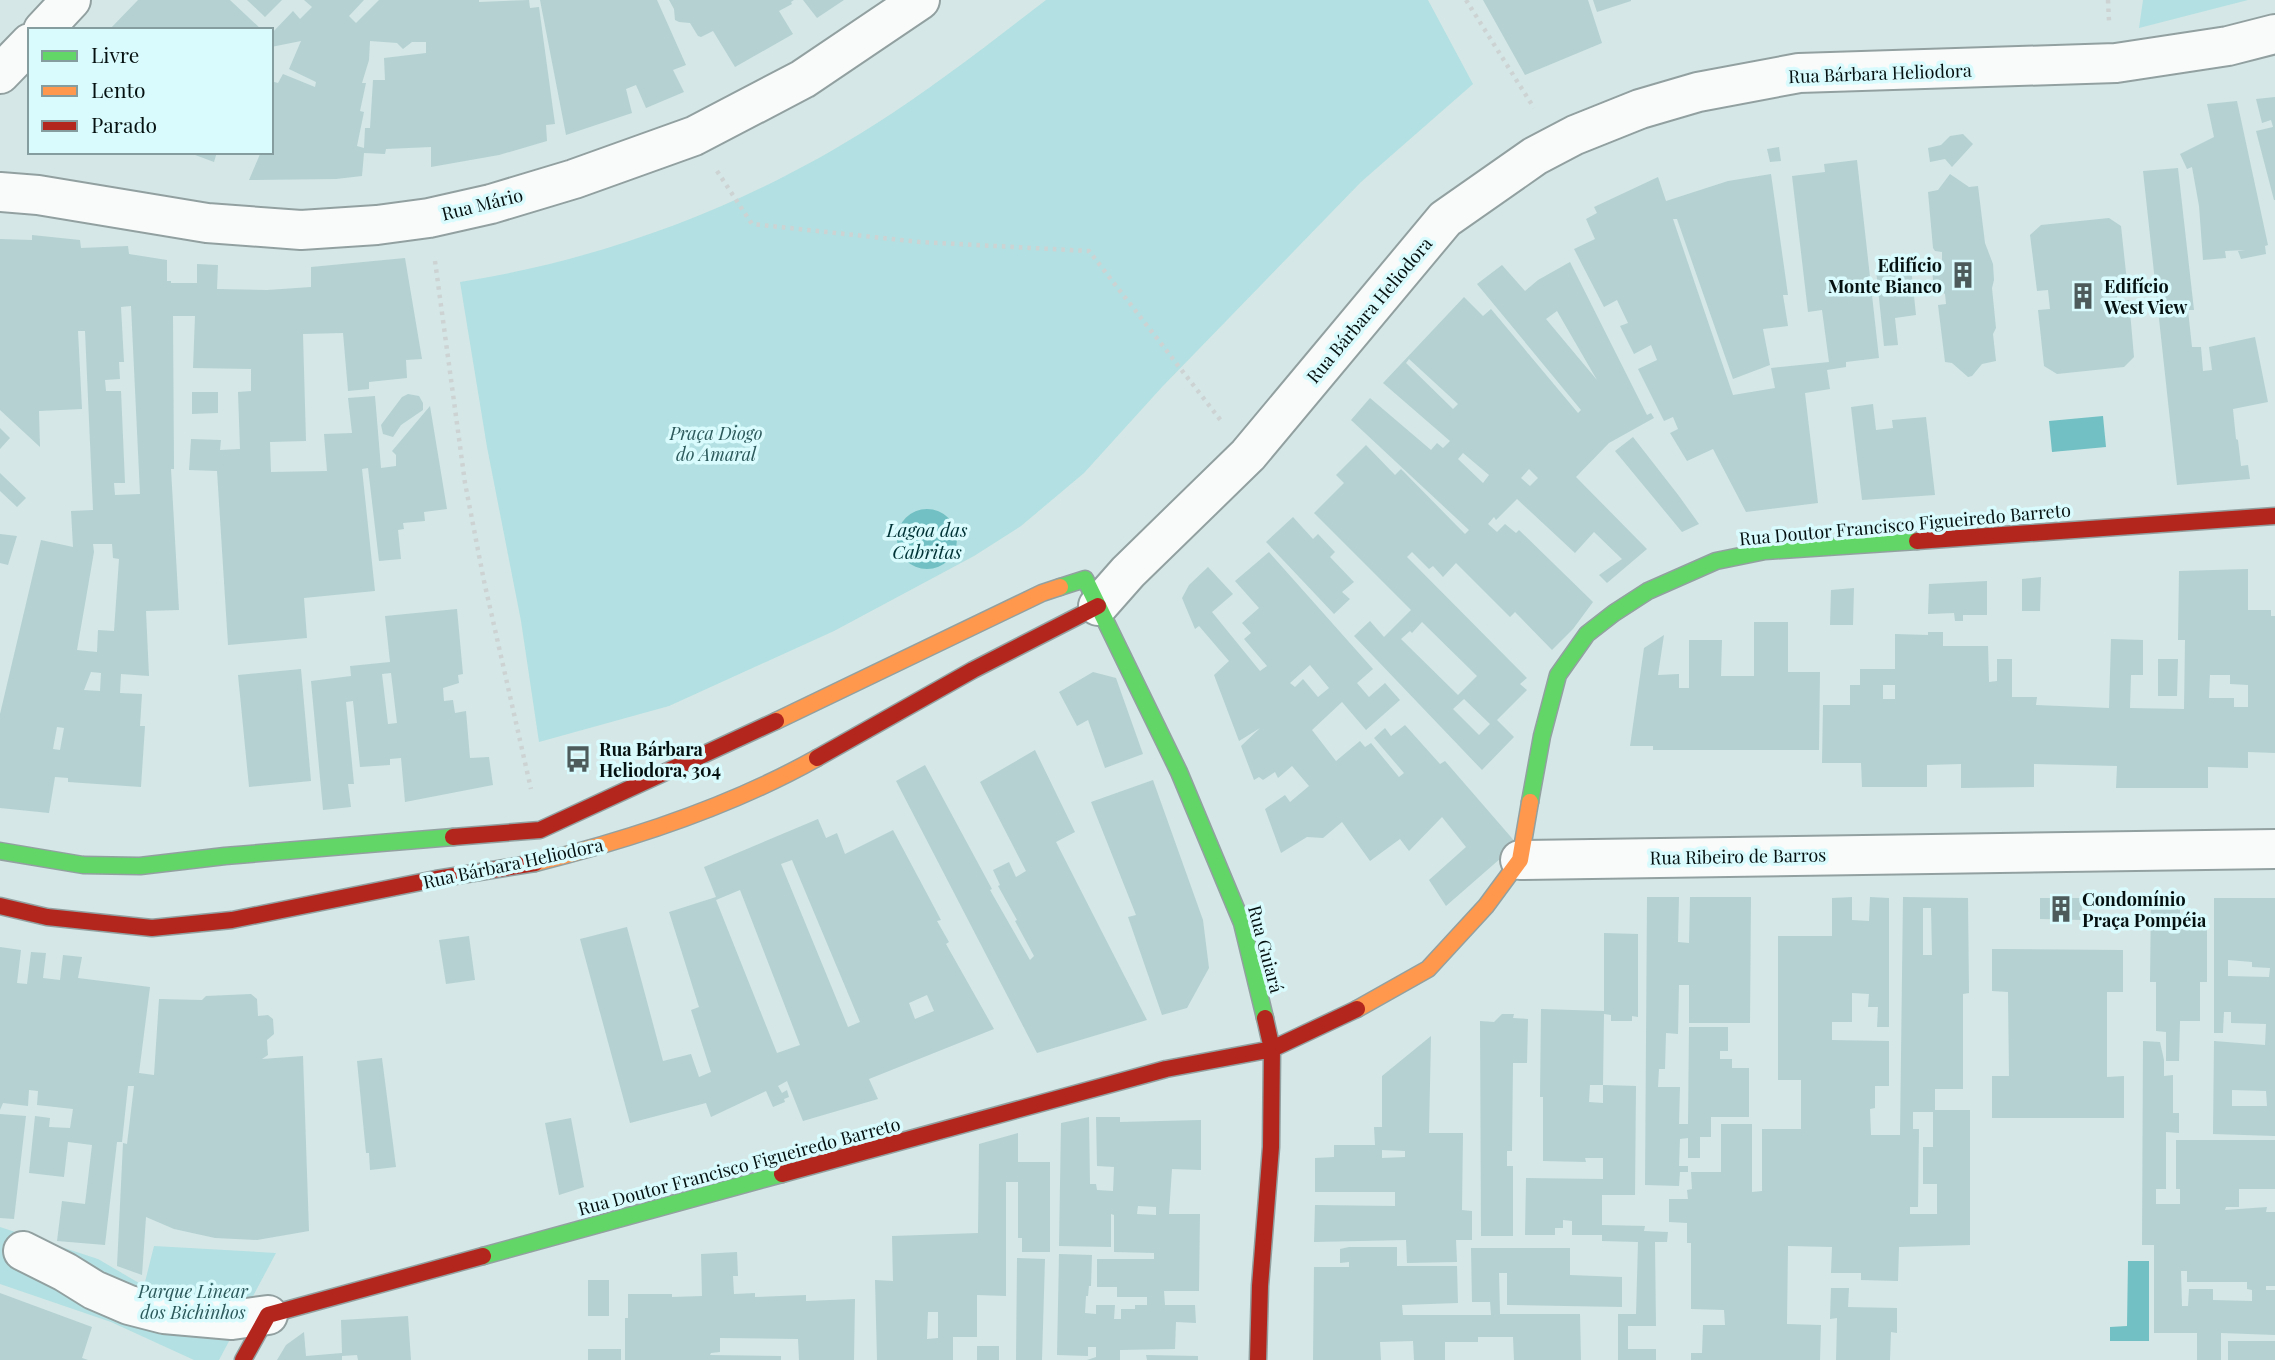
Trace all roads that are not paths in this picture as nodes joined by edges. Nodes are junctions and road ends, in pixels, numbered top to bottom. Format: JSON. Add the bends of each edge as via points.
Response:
{"nodes":[{"id":1,"x":71,"y":0,"type":"edge"},
{"id":2,"x":920,"y":0,"type":"edge"},
{"id":3,"x":45,"y":28,"type":"edge"},
{"id":4,"x":2275,"y":34,"type":"edge"},
{"id":5,"x":28,"y":45,"type":"edge"},
{"id":6,"x":0,"y":75,"type":"edge"},
{"id":7,"x":0,"y":192,"type":"edge"},
{"id":8,"x":2275,"y":516,"type":"edge"},
{"id":9,"x":1091,"y":593,"type":"junction"},
{"id":10,"x":2275,"y":849,"type":"edge"},
{"id":11,"x":0,"y":851,"type":"edge"},
{"id":12,"x":1520,"y":860,"type":"junction"},
{"id":13,"x":0,"y":906,"type":"edge"},
{"id":14,"x":1272,"y":1049,"type":"junction"},
{"id":15,"x":23,"y":1251,"type":"dead end"},
{"id":16,"x":268,"y":1315,"type":"junction"},
{"id":17,"x":243,"y":1360,"type":"edge"},
{"id":18,"x":1258,"y":1360,"type":"edge"}],
"edges":[{"from":1,"to":3,"type":"street"},
{"from":2,"to":7,"type":"street","name":"Rua Mário","via":[[803,79],[694,136],[574,179],[429,218],[301,230],[207,223]]},
{"from":4,"to":9,"type":"street","name":"Rua Bárbara Heliodora","via":[[2116,63],[1799,73],[1698,92],[1640,109],[1556,145],[1445,219],[1248,456],[1128,572]]},
{"from":5,"to":6,"type":"street"},
{"from":8,"to":12,"type":"street","name":"Rua Doutor Francisco Figueiredo Barreto","via":[[1765,551],[1716,561],[1682,575],[1648,591],[1587,634],[1558,675]]},
{"from":9,"to":11,"type":"street","name":"Rua Bárbara Heliodora","via":[[1042,593],[540,831],[140,866],[83,865]]},
{"from":9,"to":13,"type":"street","name":"Rua Bárbara Heliodora","via":[[973,670],[809,762],[732,799],[619,841],[536,863],[232,920],[152,928],[47,917]]},
{"from":9,"to":14,"type":"street","name":"Rua Guiará","via":[[1178,772],[1242,923]]},
{"from":10,"to":12,"type":"street","name":"Rua Ribeiro de Barros"},
{"from":12,"to":14,"type":"street","via":[[1486,906],[1427,969]]},
{"from":14,"to":16,"type":"street","name":"Rua Doutor Francisco Figueiredo Barreto","via":[[1166,1069]]},
{"from":14,"to":18,"type":"street","name":"Rua Guiará"},
{"from":15,"to":16,"type":"street","via":[[129,1305],[164,1314],[232,1320]]},
{"from":16,"to":17,"type":"street"}]}
